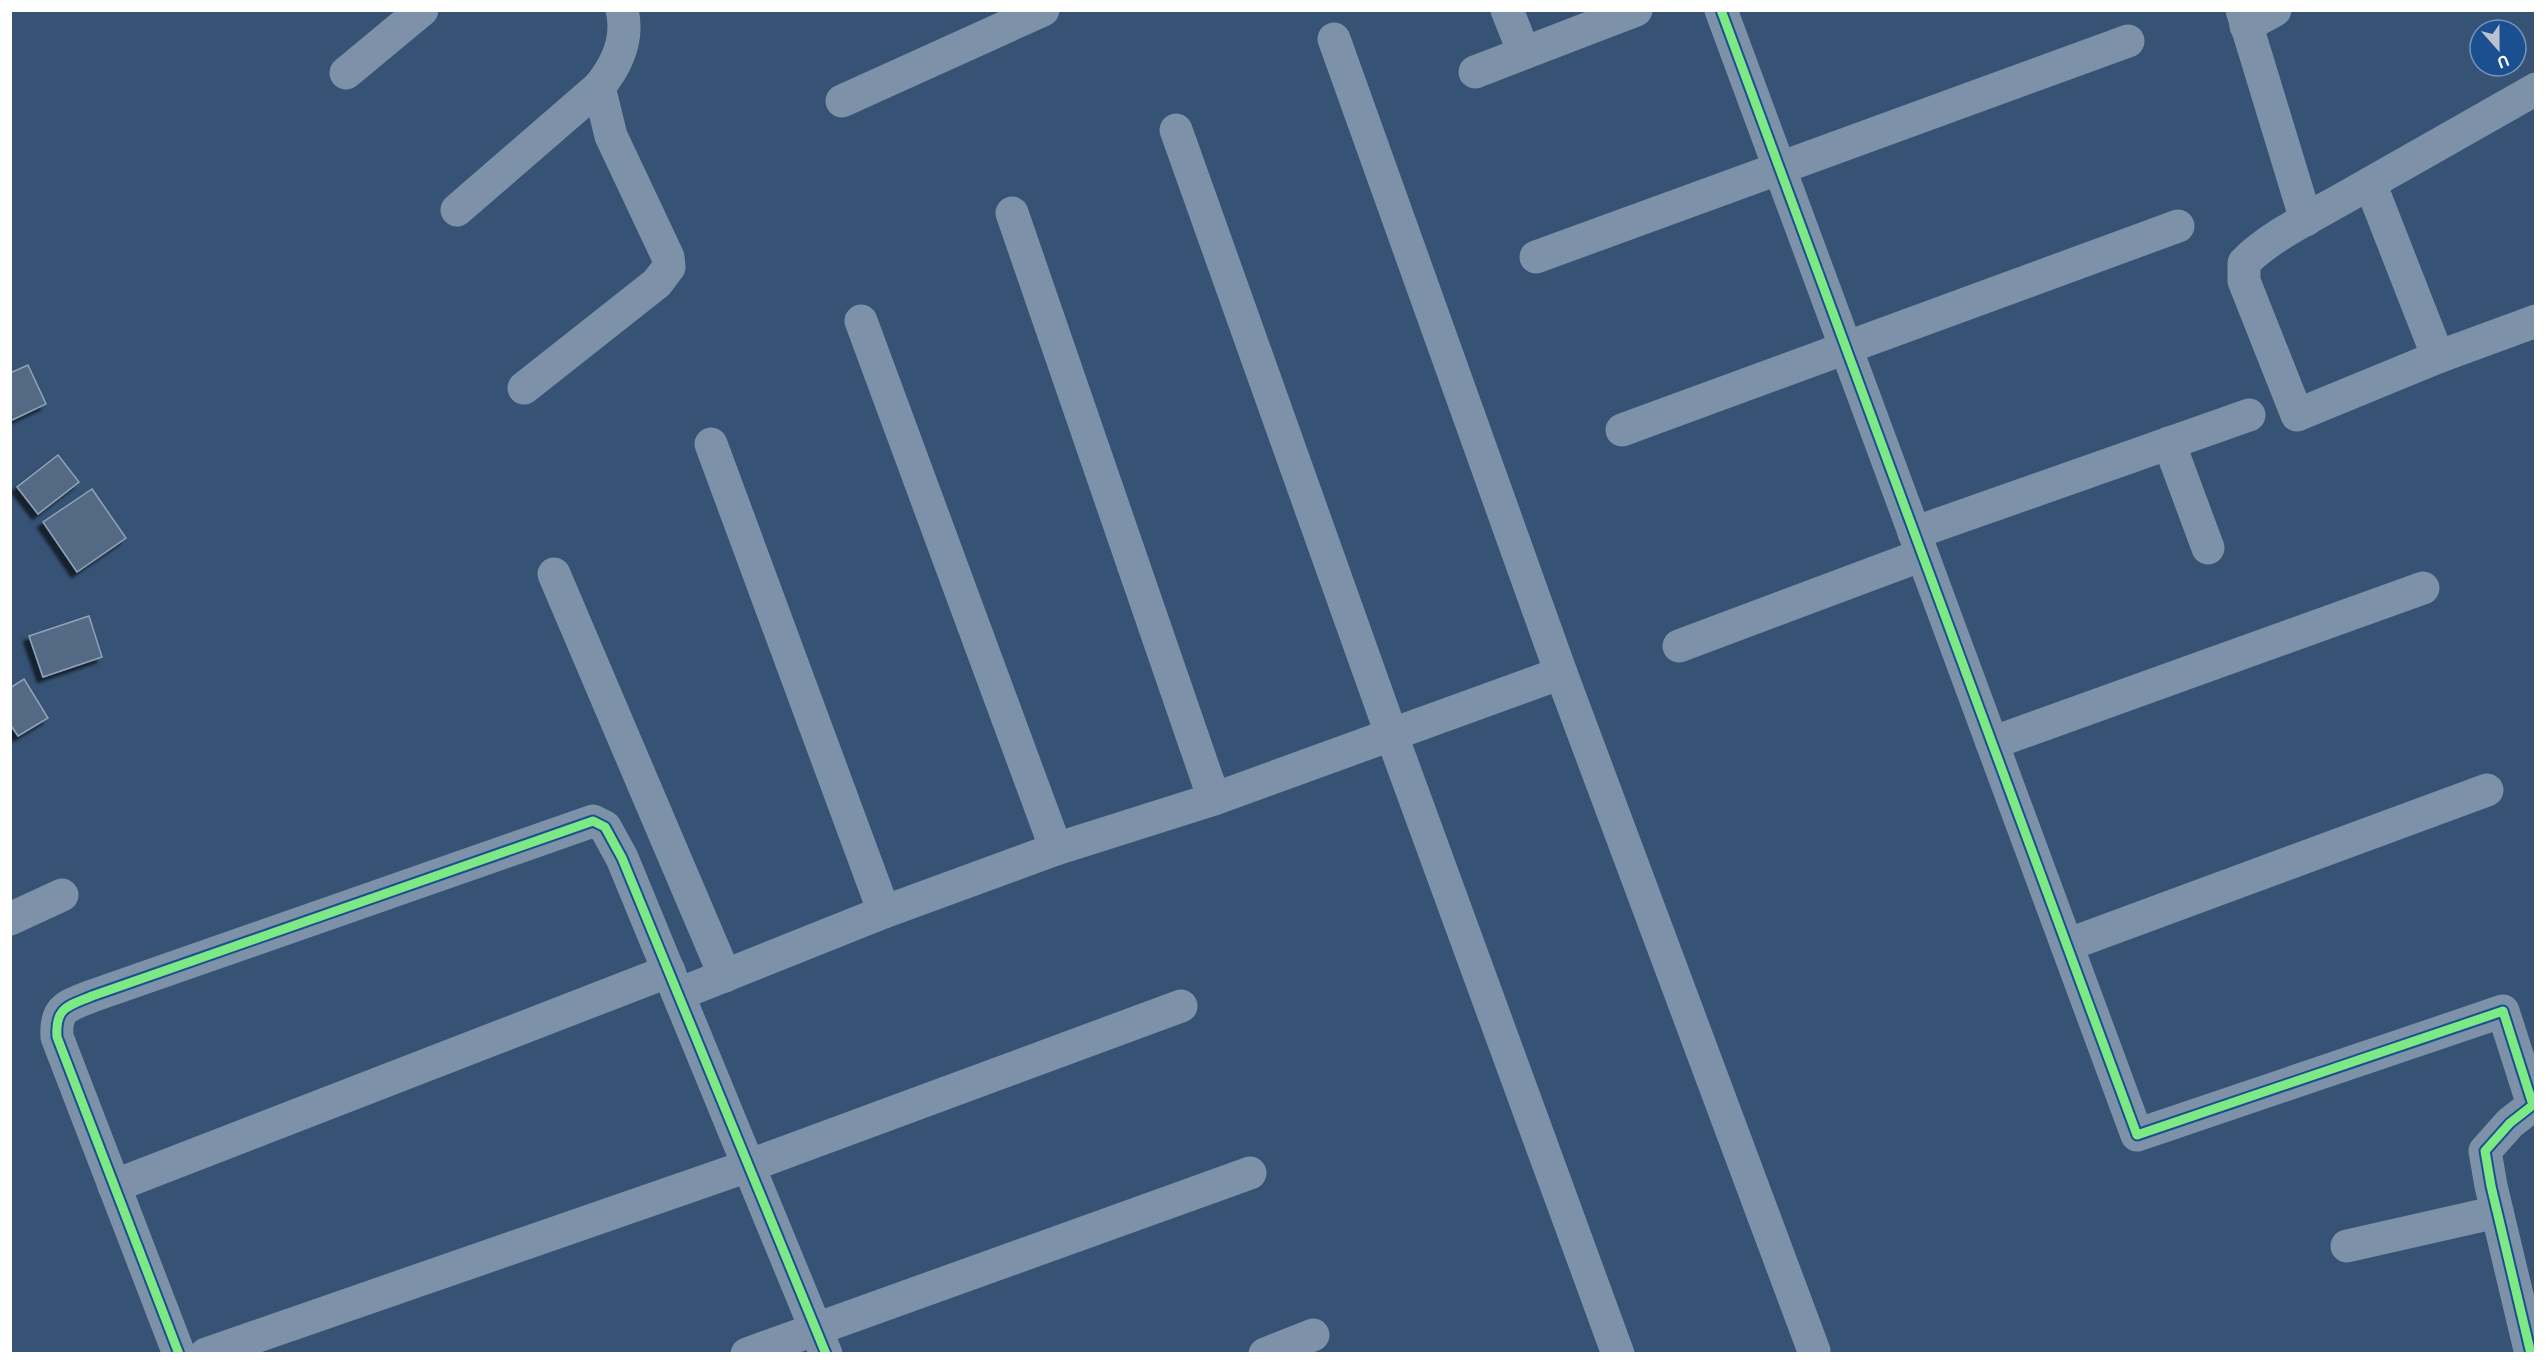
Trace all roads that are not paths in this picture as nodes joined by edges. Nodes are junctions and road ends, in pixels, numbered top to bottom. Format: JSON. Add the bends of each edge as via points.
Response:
{"nodes":[{"id":1,"x":422,"y":10,"type":"edge"},
{"id":2,"x":622,"y":10,"type":"edge"},
{"id":3,"x":1043,"y":10,"type":"edge"},
{"id":4,"x":1507,"y":10,"type":"edge"},
{"id":5,"x":1636,"y":10,"type":"edge"},
{"id":6,"x":1721,"y":10,"type":"edge"},
{"id":7,"x":2275,"y":10,"type":"edge"},
{"id":8,"x":2244,"y":18,"type":"edge"},
{"id":9,"x":1334,"y":39,"type":"dead end"},
{"id":10,"x":2128,"y":41,"type":"dead end"},
{"id":11,"x":1524,"y":53,"type":"junction"},
{"id":12,"x":1475,"y":72,"type":"dead end"},
{"id":13,"x":346,"y":73,"type":"dead end"},
{"id":14,"x":599,"y":87,"type":"junction"},
{"id":15,"x":2535,"y":89,"type":"edge"},
{"id":16,"x":842,"y":101,"type":"dead end"},
{"id":17,"x":1176,"y":130,"type":"dead end"},
{"id":18,"x":1780,"y":170,"type":"junction"},
{"id":19,"x":2370,"y":183,"type":"junction"},
{"id":20,"x":457,"y":210,"type":"dead end"},
{"id":21,"x":1012,"y":213,"type":"dead end"},
{"id":22,"x":2306,"y":220,"type":"junction"},
{"id":23,"x":2178,"y":226,"type":"dead end"},
{"id":24,"x":1536,"y":256,"type":"dead end"},
{"id":25,"x":861,"y":321,"type":"dead end"},
{"id":26,"x":2535,"y":321,"type":"edge"},
{"id":27,"x":1845,"y":347,"type":"junction"},
{"id":28,"x":2438,"y":357,"type":"junction"},
{"id":29,"x":524,"y":388,"type":"dead end"},
{"id":30,"x":2249,"y":415,"type":"dead end"},
{"id":31,"x":1622,"y":430,"type":"dead end"},
{"id":32,"x":2169,"y":443,"type":"junction"},
{"id":33,"x":711,"y":444,"type":"dead end"},
{"id":34,"x":1918,"y":544,"type":"junction"},
{"id":35,"x":2208,"y":548,"type":"dead end"},
{"id":36,"x":554,"y":574,"type":"dead end"},
{"id":37,"x":2422,"y":588,"type":"dead end"},
{"id":38,"x":1679,"y":646,"type":"dead end"},
{"id":39,"x":1561,"y":673,"type":"junction"},
{"id":40,"x":1392,"y":736,"type":"junction"},
{"id":41,"x":1992,"y":743,"type":"junction"},
{"id":42,"x":2487,"y":790,"type":"dead end"},
{"id":43,"x":1214,"y":799,"type":"junction"},
{"id":44,"x":1056,"y":849,"type":"junction"},
{"id":45,"x":62,"y":895,"type":"dead end"},
{"id":46,"x":884,"y":912,"type":"junction"},
{"id":47,"x":10,"y":919,"type":"edge"},
{"id":48,"x":2067,"y":945,"type":"junction"},
{"id":49,"x":725,"y":976,"type":"junction"},
{"id":50,"x":674,"y":982,"type":"junction"},
{"id":51,"x":1180,"y":1006,"type":"dead end"},
{"id":52,"x":750,"y":1165,"type":"junction"},
{"id":53,"x":1250,"y":1173,"type":"dead end"},
{"id":54,"x":114,"y":1186,"type":"junction"},
{"id":55,"x":2497,"y":1212,"type":"junction"},
{"id":56,"x":2347,"y":1246,"type":"dead end"},
{"id":57,"x":1313,"y":1335,"type":"dead end"},
{"id":58,"x":822,"y":1341,"type":"edge"},
{"id":59,"x":1814,"y":1352,"type":"dead end"},
{"id":60,"x":179,"y":1353,"type":"edge"},
{"id":61,"x":206,"y":1353,"type":"edge"},
{"id":62,"x":747,"y":1353,"type":"edge"},
{"id":63,"x":1265,"y":1353,"type":"edge"},
{"id":64,"x":1618,"y":1353,"type":"edge"},
{"id":65,"x":2531,"y":1353,"type":"edge"}],
"edges":[{"from":1,"to":13,"type":"street"},
{"from":2,"to":14,"type":"street","via":[[622,47],[612,71]]},
{"from":3,"to":16,"type":"street"},
{"from":4,"to":11,"type":"street"},
{"from":5,"to":11,"type":"street"},
{"from":6,"to":18,"type":"street"},
{"from":7,"to":8,"type":"street"},
{"from":8,"to":22,"type":"street"},
{"from":9,"to":39,"type":"street"},
{"from":10,"to":18,"type":"street"},
{"from":11,"to":12,"type":"street"},
{"from":14,"to":20,"type":"street"},
{"from":14,"to":29,"type":"street","via":[[611,136],[668,257],[669,267],[657,282]]},
{"from":15,"to":19,"type":"street"},
{"from":17,"to":40,"type":"street"},
{"from":18,"to":24,"type":"street"},
{"from":18,"to":27,"type":"street"},
{"from":19,"to":22,"type":"street"},
{"from":19,"to":28,"type":"street"},
{"from":21,"to":43,"type":"street"},
{"from":22,"to":28,"type":"street","via":[[2252,255],[2244,263],[2243,272],[2297,415]]},
{"from":23,"to":27,"type":"street"},
{"from":25,"to":44,"type":"street"},
{"from":26,"to":28,"type":"street"},
{"from":27,"to":31,"type":"street"},
{"from":27,"to":34,"type":"street"},
{"from":30,"to":32,"type":"street"},
{"from":32,"to":34,"type":"street"},
{"from":32,"to":35,"type":"street"},
{"from":33,"to":46,"type":"street"},
{"from":34,"to":38,"type":"street"},
{"from":34,"to":41,"type":"street"},
{"from":36,"to":49,"type":"street"},
{"from":37,"to":41,"type":"street"},
{"from":39,"to":40,"type":"street"},
{"from":39,"to":59,"type":"street"},
{"from":40,"to":43,"type":"street"},
{"from":40,"to":64,"type":"street"},
{"from":41,"to":48,"type":"street"},
{"from":42,"to":48,"type":"street"},
{"from":43,"to":44,"type":"street"},
{"from":44,"to":46,"type":"street"},
{"from":45,"to":47,"type":"street"},
{"from":46,"to":49,"type":"street"},
{"from":48,"to":55,"type":"street","via":[[2137,1135],[2504,1011],[2533,1105],[2485,1151]]},
{"from":49,"to":50,"type":"street"},
{"from":50,"to":52,"type":"street"},
{"from":50,"to":54,"type":"street"},
{"from":50,"to":54,"type":"street","via":[[612,837],[605,827],[593,821],[69,1005],[60,1012],[57,1037]]},
{"from":51,"to":52,"type":"street"},
{"from":52,"to":58,"type":"street"},
{"from":52,"to":61,"type":"street"},
{"from":53,"to":58,"type":"street"},
{"from":54,"to":60,"type":"street"},
{"from":55,"to":56,"type":"street"},
{"from":55,"to":65,"type":"street"},
{"from":57,"to":63,"type":"street"},
{"from":58,"to":62,"type":"street"}]}
